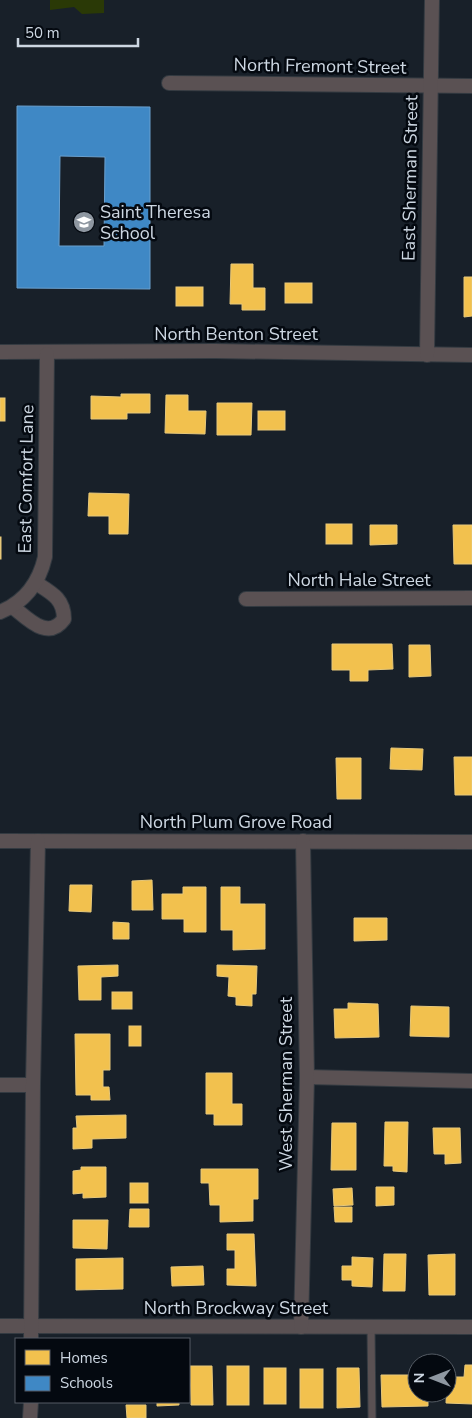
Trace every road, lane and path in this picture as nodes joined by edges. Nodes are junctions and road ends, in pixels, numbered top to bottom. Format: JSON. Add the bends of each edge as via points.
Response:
{"nodes":[{"id":1,"x":432,"y":0,"type":"edge"},
{"id":2,"x":168,"y":83,"type":"dead end"},
{"id":3,"x":430,"y":86,"type":"junction"},
{"id":4,"x":472,"y":86,"type":"edge"},
{"id":5,"x":0,"y":352,"type":"edge"},
{"id":6,"x":47,"y":354,"type":"junction"},
{"id":7,"x":427,"y":355,"type":"junction"},
{"id":8,"x":472,"y":355,"type":"edge"},
{"id":9,"x":36,"y":583,"type":"junction"},
{"id":10,"x":472,"y":598,"type":"edge"},
{"id":11,"x":246,"y":599,"type":"dead end"},
{"id":12,"x":13,"y":607,"type":"junction"},
{"id":13,"x":0,"y":612,"type":"edge"},
{"id":14,"x":0,"y":841,"type":"edge"},
{"id":15,"x":38,"y":841,"type":"junction"},
{"id":16,"x":303,"y":841,"type":"junction"},
{"id":17,"x":472,"y":842,"type":"edge"},
{"id":18,"x":307,"y":1077,"type":"junction"},
{"id":19,"x":472,"y":1081,"type":"edge"},
{"id":20,"x":0,"y":1085,"type":"edge"},
{"id":21,"x":33,"y":1085,"type":"junction"},
{"id":22,"x":0,"y":1326,"type":"edge"},
{"id":23,"x":301,"y":1327,"type":"junction"},
{"id":24,"x":370,"y":1327,"type":"junction"},
{"id":25,"x":472,"y":1327,"type":"edge"},
{"id":26,"x":32,"y":1333,"type":"edge"},
{"id":27,"x":31,"y":1403,"type":"edge"},
{"id":28,"x":30,"y":1418,"type":"edge"},
{"id":29,"x":372,"y":1418,"type":"edge"}],
"edges":[{"from":1,"to":3,"type":"street","name":"East Sherman Street"},
{"from":2,"to":3,"type":"street","name":"North Fremont Street"},
{"from":3,"to":4,"type":"street","name":"North Fremont Street"},
{"from":3,"to":7,"type":"street","name":"East Sherman Street"},
{"from":5,"to":6,"type":"street","name":"North Benton Street"},
{"from":6,"to":7,"type":"street","name":"North Benton Street","via":[[215,351]]},
{"from":6,"to":9,"type":"street","name":"East Comfort Lane","via":[[45,557]]},
{"from":7,"to":8,"type":"street","name":"North Benton Street"},
{"from":9,"to":12,"type":"street"},
{"from":9,"to":12,"type":"street","via":[[61,602],[64,619],[59,625],[41,628]]},
{"from":10,"to":11,"type":"street","name":"North Hale Street"},
{"from":12,"to":13,"type":"street"},
{"from":14,"to":15,"type":"street","name":"North Plum Grove Road"},
{"from":15,"to":16,"type":"street","name":"North Plum Grove Road"},
{"from":15,"to":21,"type":"street"},
{"from":16,"to":17,"type":"street","name":"North Plum Grove Road"},
{"from":16,"to":18,"type":"street","name":"West Sherman Street"},
{"from":18,"to":19,"type":"street"},
{"from":18,"to":23,"type":"street","name":"West Sherman Street"},
{"from":20,"to":21,"type":"street"},
{"from":21,"to":26,"type":"street"},
{"from":22,"to":26,"type":"street","name":"North Brockway Street"},
{"from":23,"to":24,"type":"street","name":"North Brockway Street"},
{"from":23,"to":26,"type":"street","name":"North Brockway Street"},
{"from":24,"to":25,"type":"street","name":"North Brockway Street"},
{"from":24,"to":29,"type":"lane"},
{"from":27,"to":28,"type":"street"}]}
